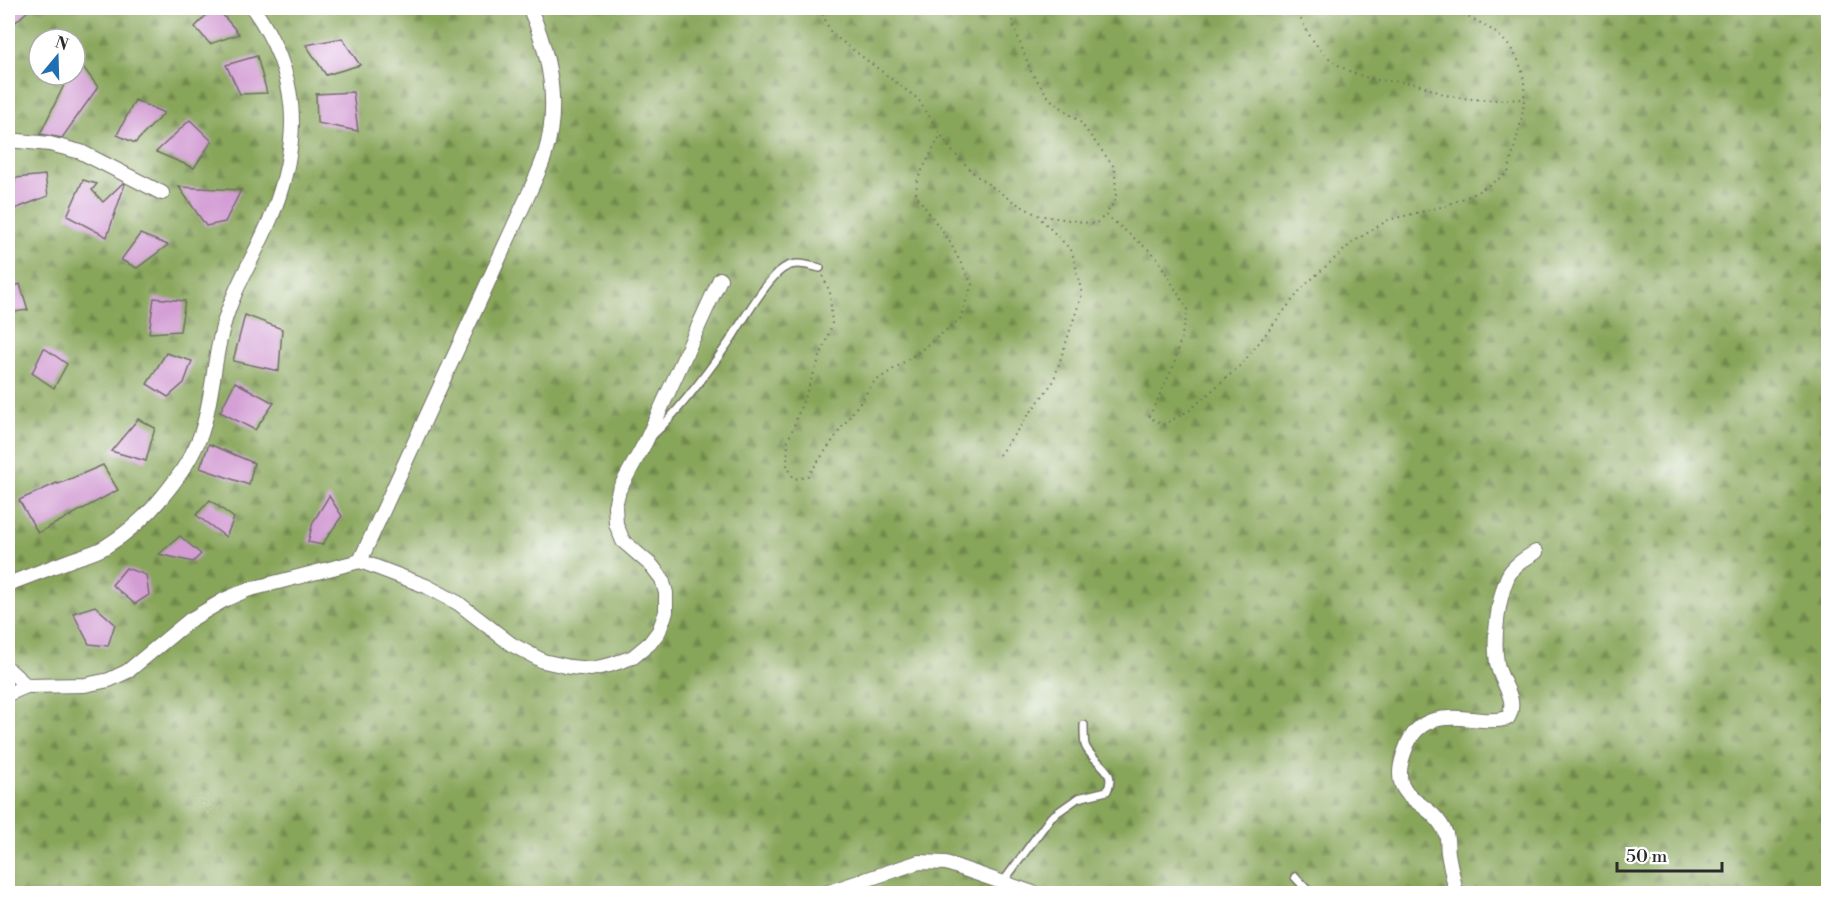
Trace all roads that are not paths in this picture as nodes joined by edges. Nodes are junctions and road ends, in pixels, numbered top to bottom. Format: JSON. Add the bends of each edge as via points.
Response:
{"nodes":[{"id":1,"x":253,"y":8,"type":"edge"},
{"id":2,"x":530,"y":9,"type":"dead end"},
{"id":3,"x":8,"y":140,"type":"edge"},
{"id":4,"x":162,"y":193,"type":"dead end"},
{"id":5,"x":820,"y":268,"type":"road end"},
{"id":6,"x":720,"y":279,"type":"dead end"},
{"id":7,"x":646,"y":441,"type":"junction"},
{"id":8,"x":1536,"y":552,"type":"dead end"},
{"id":9,"x":360,"y":561,"type":"junction"},
{"id":10,"x":8,"y":584,"type":"edge"},
{"id":11,"x":8,"y":669,"type":"edge"},
{"id":12,"x":27,"y":686,"type":"junction"},
{"id":13,"x":8,"y":694,"type":"edge"},
{"id":14,"x":1083,"y":725,"type":"dead end"},
{"id":15,"x":1295,"y":877,"type":"dead end"},
{"id":16,"x":1003,"y":882,"type":"junction"},
{"id":17,"x":823,"y":894,"type":"edge"},
{"id":18,"x":1036,"y":894,"type":"edge"},
{"id":19,"x":1311,"y":894,"type":"edge"},
{"id":20,"x":1456,"y":894,"type":"edge"}],
"edges":[{"from":1,"to":10,"type":"street","via":[[269,32],[285,70],[292,105],[292,142],[273,211],[241,277],[223,327],[200,435],[162,497],[131,528],[104,548]]},
{"from":2,"to":9,"type":"street","via":[[546,51],[552,83],[552,117],[545,154]]},
{"from":3,"to":4,"type":"street","via":[[81,152]]},
{"from":5,"to":7,"type":"lane","via":[[801,263],[784,268],[669,420]]},
{"from":6,"to":7,"type":"street"},
{"from":7,"to":9,"type":"street","via":[[618,490],[616,524],[623,541],[662,579],[666,612],[650,643],[633,657],[591,669],[543,661],[511,644],[458,603],[426,586]]},
{"from":8,"to":20,"type":"street","via":[[1522,559],[1509,575],[1502,595],[1496,660],[1511,698],[1508,718],[1435,720],[1419,727],[1400,762],[1398,774],[1403,789],[1438,820],[1447,836]]},
{"from":9,"to":12,"type":"street","via":[[247,590],[224,600],[190,621],[128,671],[109,680],[85,685]]},
{"from":11,"to":12,"type":"street"},
{"from":12,"to":13,"type":"street"},
{"from":14,"to":16,"type":"lane","via":[[1086,747],[1110,774],[1107,791],[1078,798],[1051,817]]},
{"from":15,"to":19,"type":"lane"},
{"from":16,"to":17,"type":"street","via":[[946,864],[919,862]]},
{"from":16,"to":18,"type":"street"}]}
